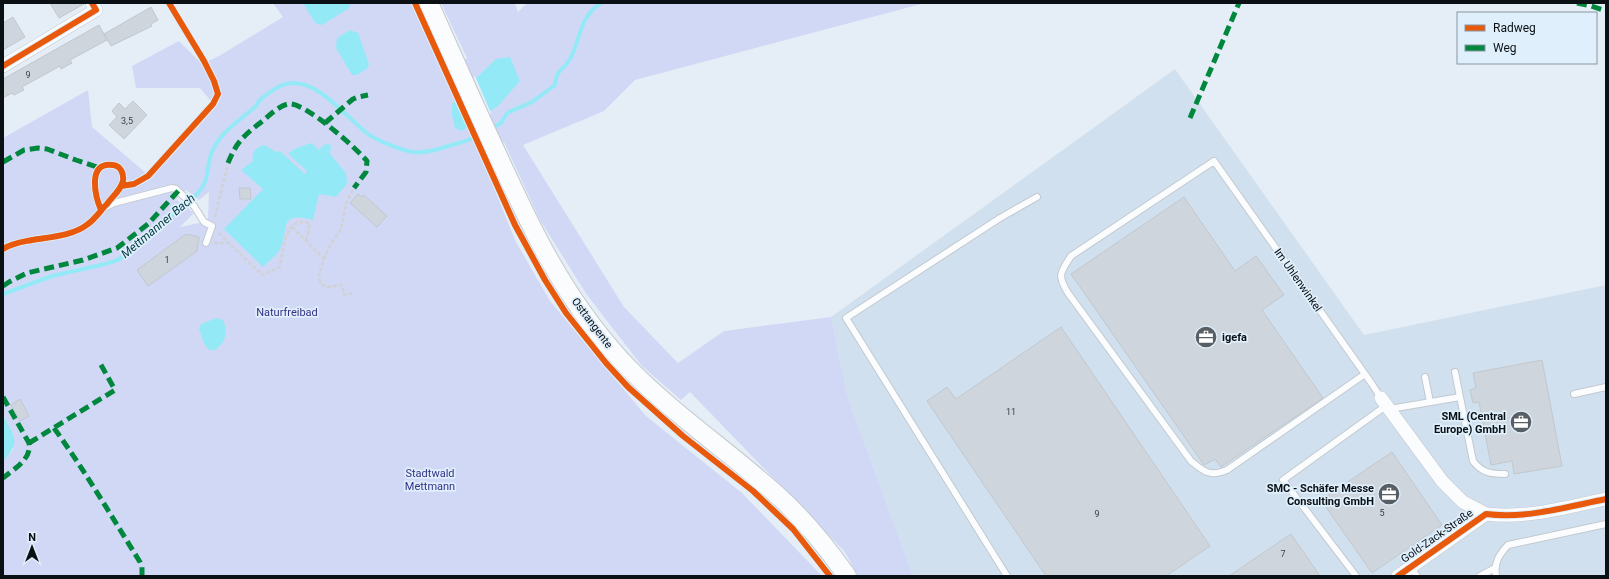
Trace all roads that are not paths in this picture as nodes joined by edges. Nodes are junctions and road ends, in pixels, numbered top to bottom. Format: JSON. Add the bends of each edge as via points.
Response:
{"nodes":[{"id":1,"x":92,"y":3,"type":"edge"},
{"id":2,"x":429,"y":3,"type":"edge"},
{"id":3,"x":3,"y":66,"type":"edge"},
{"id":4,"x":1037,"y":197,"type":"dead end"},
{"id":5,"x":101,"y":210,"type":"junction"},
{"id":6,"x":206,"y":243,"type":"road end"},
{"id":7,"x":3,"y":249,"type":"edge"},
{"id":8,"x":1455,"y":372,"type":"dead end"},
{"id":9,"x":1365,"y":374,"type":"junction"},
{"id":10,"x":1425,"y":377,"type":"dead end"},
{"id":11,"x":1606,"y":387,"type":"edge"},
{"id":12,"x":1574,"y":394,"type":"dead end"},
{"id":13,"x":1460,"y":397,"type":"junction"},
{"id":14,"x":1430,"y":402,"type":"junction"},
{"id":15,"x":1386,"y":404,"type":"junction"},
{"id":16,"x":1505,"y":474,"type":"dead end"},
{"id":17,"x":1606,"y":499,"type":"edge"},
{"id":18,"x":1486,"y":514,"type":"junction"},
{"id":19,"x":1606,"y":524,"type":"edge"},
{"id":20,"x":1495,"y":568,"type":"junction"},
{"id":21,"x":1414,"y":571,"type":"edge"},
{"id":22,"x":847,"y":576,"type":"edge"},
{"id":23,"x":1007,"y":576,"type":"edge"},
{"id":24,"x":1356,"y":576,"type":"edge"},
{"id":25,"x":1398,"y":576,"type":"edge"},
{"id":26,"x":1480,"y":576,"type":"edge"},
{"id":27,"x":1496,"y":576,"type":"edge"}],
"edges":[{"from":1,"to":3,"type":"street","via":[[96,10]]},
{"from":2,"to":22,"type":"main road","name":"Osttangente","via":[[532,230],[577,304],[609,346],[644,384],[790,507]]},
{"from":4,"to":23,"type":"lane","via":[[1000,218],[846,318]]},
{"from":5,"to":5,"type":"lane","via":[[122,183],[122,173],[116,166],[104,166],[96,174],[97,196]]},
{"from":5,"to":6,"type":"lane","via":[[114,203],[172,188],[179,190],[204,222],[212,226]]},
{"from":5,"to":7,"type":"lane","via":[[89,223],[74,231]]},
{"from":8,"to":13,"type":"lane"},
{"from":9,"to":9,"type":"lane","name":"Im Uhlenwinkel","via":[[1214,161],[1071,256],[1062,270],[1061,280],[1068,292],[1191,461],[1205,473],[1219,474],[1228,470]]},
{"from":9,"to":15,"type":"lane","name":"Im Uhlenwinkel"},
{"from":10,"to":14,"type":"lane"},
{"from":11,"to":12,"type":"lane"},
{"from":13,"to":14,"type":"lane"},
{"from":13,"to":16,"type":"lane","via":[[1473,461],[1478,468],[1488,473]]},
{"from":14,"to":15,"type":"lane"},
{"from":15,"to":18,"type":"street","name":"Gold-Zack-Straße","via":[[1442,481],[1463,502]]},
{"from":15,"to":24,"type":"lane","via":[[1283,480]]},
{"from":17,"to":18,"type":"street","name":"Gold-Zack-Straße","via":[[1523,515]]},
{"from":18,"to":21,"type":"street","name":"Gold-Zack-Straße"},
{"from":19,"to":20,"type":"lane","via":[[1508,545],[1498,556]]},
{"from":20,"to":26,"type":"lane"},
{"from":20,"to":27,"type":"lane"},
{"from":21,"to":25,"type":"street","name":"Gold-Zack-Straße"}]}
